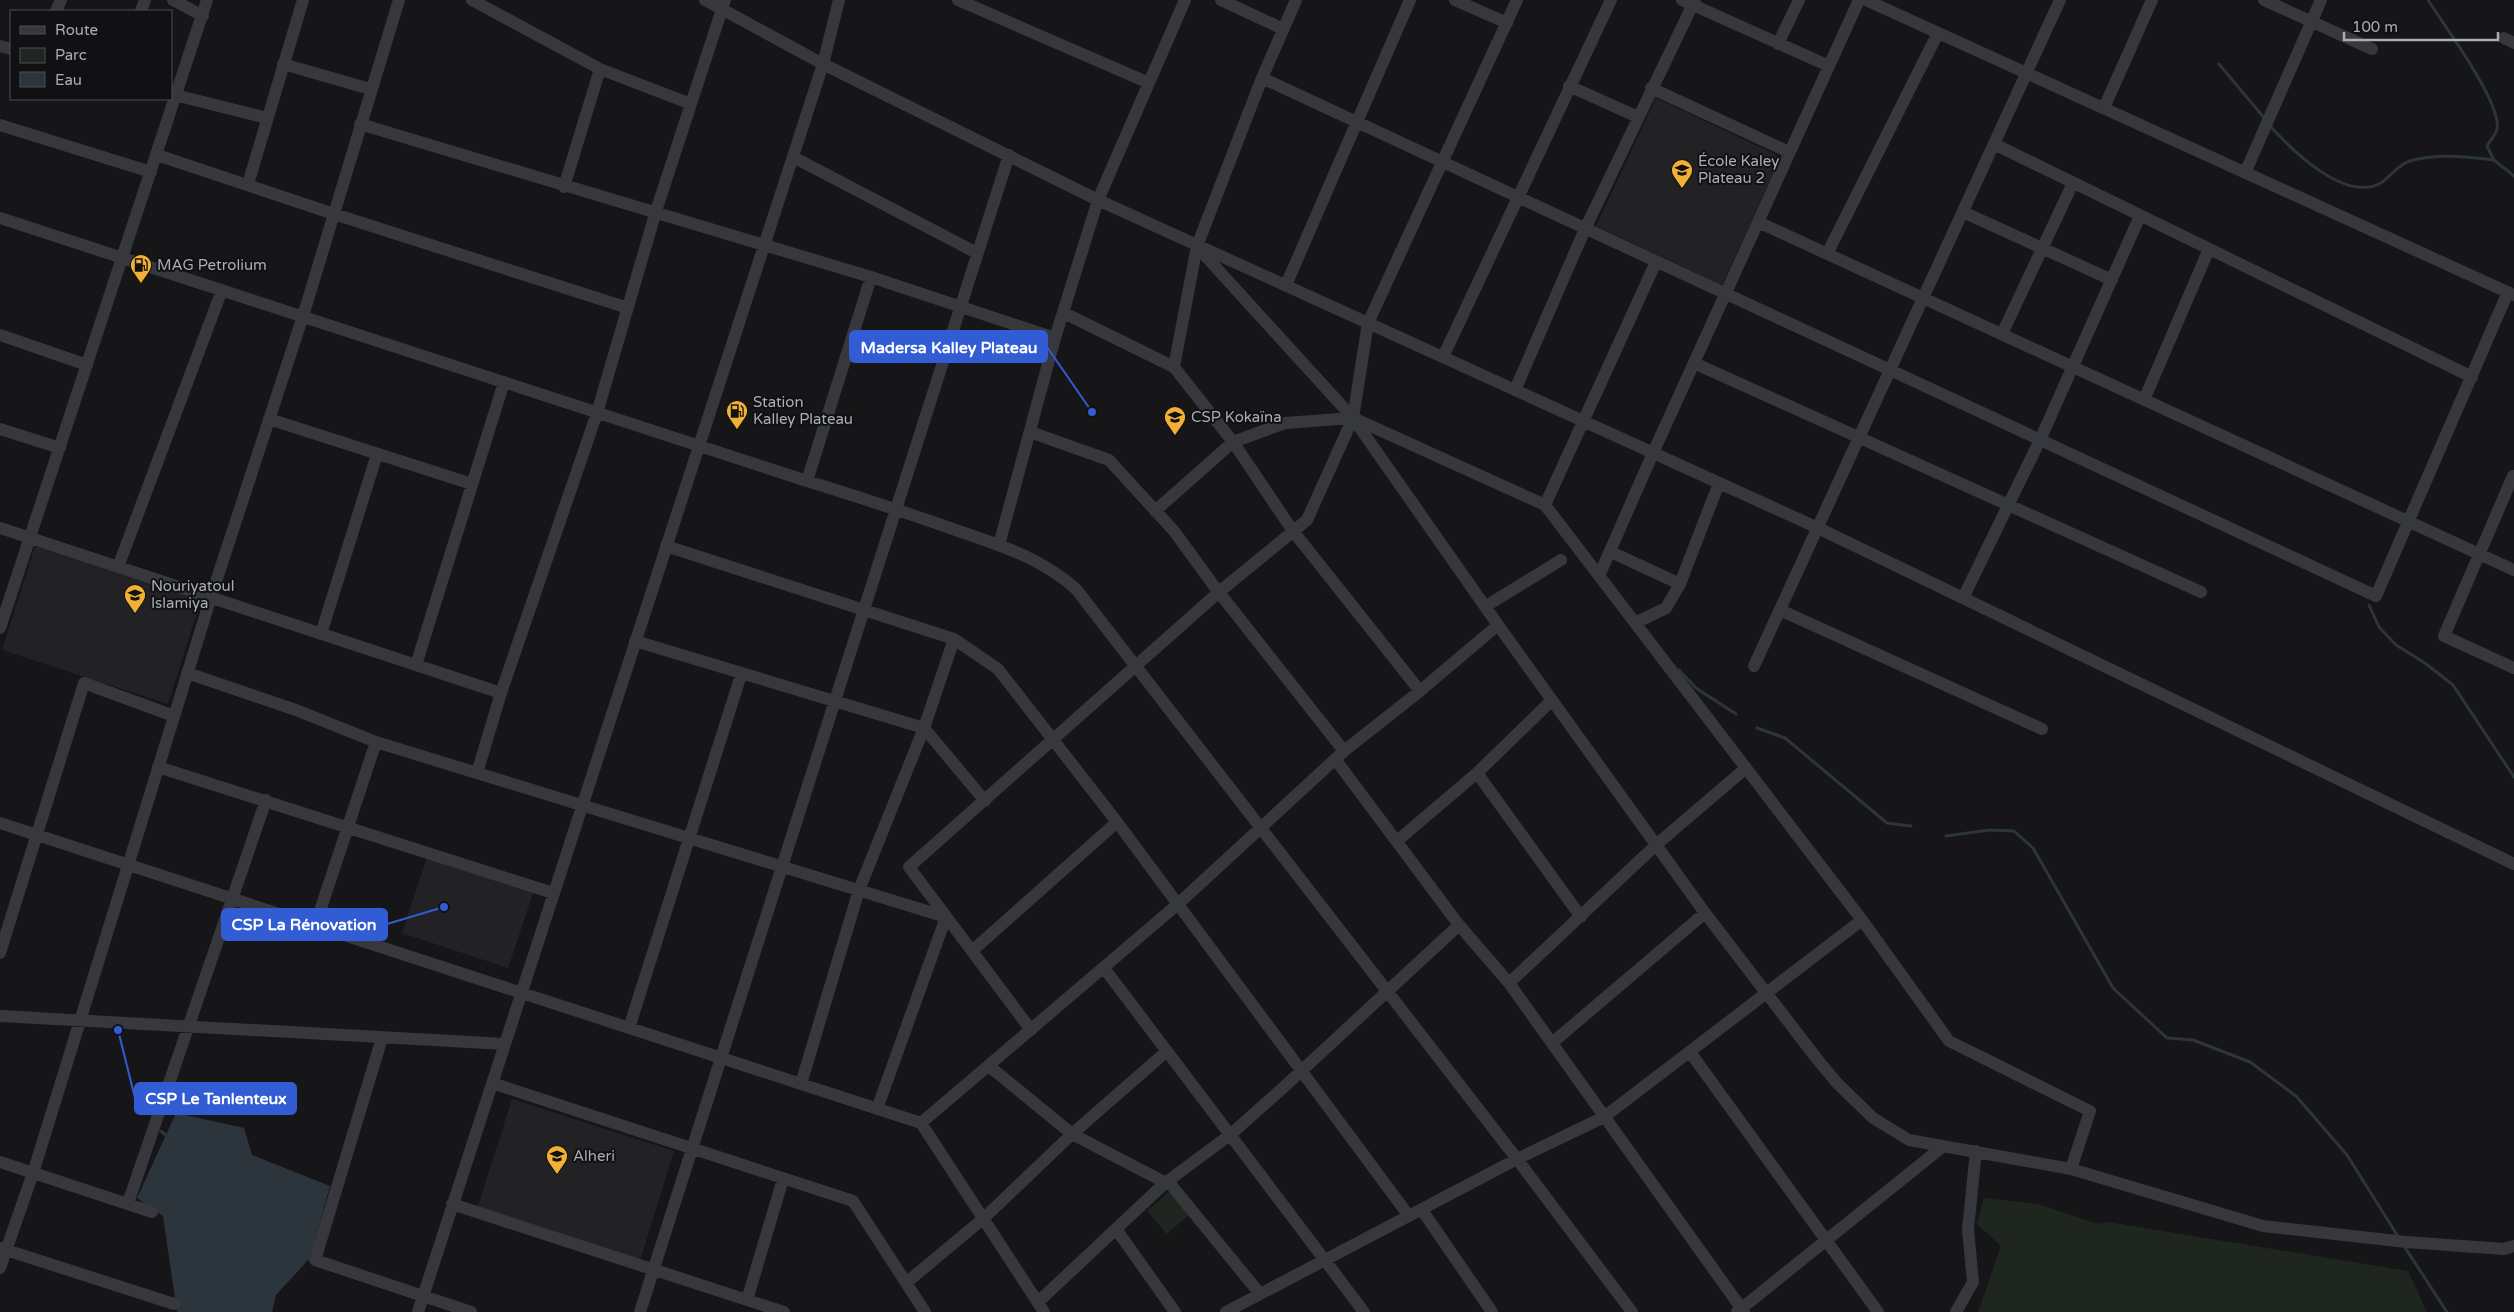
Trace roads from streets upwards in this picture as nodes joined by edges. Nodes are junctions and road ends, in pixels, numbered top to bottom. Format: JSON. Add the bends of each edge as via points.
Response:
{"nodes":[{"id":1,"x":173,"y":0,"type":"edge"},
{"id":2,"x":207,"y":0,"type":"edge"},
{"id":3,"x":303,"y":0,"type":"edge"},
{"id":4,"x":399,"y":0,"type":"edge"},
{"id":5,"x":472,"y":0,"type":"edge"},
{"id":6,"x":705,"y":0,"type":"edge"},
{"id":7,"x":839,"y":0,"type":"edge"},
{"id":8,"x":958,"y":0,"type":"edge"},
{"id":9,"x":1185,"y":0,"type":"edge"},
{"id":10,"x":1221,"y":0,"type":"edge"},
{"id":11,"x":1296,"y":0,"type":"edge"},
{"id":12,"x":1410,"y":0,"type":"edge"},
{"id":13,"x":1455,"y":0,"type":"edge"},
{"id":14,"x":1518,"y":0,"type":"edge"},
{"id":15,"x":1611,"y":0,"type":"edge"},
{"id":16,"x":1798,"y":0,"type":"edge"},
{"id":17,"x":1859,"y":0,"type":"edge"},
{"id":18,"x":1866,"y":0,"type":"edge"},
{"id":19,"x":2060,"y":0,"type":"edge"},
{"id":20,"x":2152,"y":0,"type":"edge"},
{"id":21,"x":2264,"y":0,"type":"edge"},
{"id":22,"x":2321,"y":0,"type":"edge"},
{"id":23,"x":1690,"y":2,"type":"edge"},
{"id":24,"x":724,"y":5,"type":"edge"},
{"id":25,"x":203,"y":16,"type":"junction"},
{"id":26,"x":2312,"y":22,"type":"junction"},
{"id":27,"x":1507,"y":23,"type":"junction"},
{"id":28,"x":1283,"y":29,"type":"junction"},
{"id":29,"x":1938,"y":33,"type":"junction"},
{"id":30,"x":1778,"y":44,"type":"junction"},
{"id":31,"x":2372,"y":49,"type":"dead end"},
{"id":32,"x":283,"y":64,"type":"junction"},
{"id":33,"x":823,"y":64,"type":"junction"},
{"id":34,"x":1829,"y":66,"type":"junction"},
{"id":35,"x":600,"y":69,"type":"junction"},
{"id":36,"x":2026,"y":73,"type":"junction"},
{"id":37,"x":1262,"y":78,"type":"junction"},
{"id":38,"x":1149,"y":83,"type":"junction"},
{"id":39,"x":1570,"y":86,"type":"junction"},
{"id":40,"x":1651,"y":88,"type":"junction"},
{"id":41,"x":370,"y":89,"type":"junction"},
{"id":42,"x":174,"y":95,"type":"edge"},
{"id":43,"x":692,"y":104,"type":"junction"},
{"id":44,"x":2104,"y":108,"type":"junction"},
{"id":45,"x":1638,"y":117,"type":"junction"},
{"id":46,"x":268,"y":118,"type":"junction"},
{"id":47,"x":1357,"y":122,"type":"junction"},
{"id":48,"x":360,"y":124,"type":"junction"},
{"id":49,"x":0,"y":125,"type":"edge"},
{"id":50,"x":1994,"y":144,"type":"junction"},
{"id":51,"x":1789,"y":152,"type":"junction"},
{"id":52,"x":157,"y":155,"type":"junction"},
{"id":53,"x":1009,"y":155,"type":"junction"},
{"id":54,"x":793,"y":157,"type":"junction"},
{"id":55,"x":1442,"y":162,"type":"junction"},
{"id":56,"x":151,"y":172,"type":"junction"},
{"id":57,"x":2245,"y":173,"type":"junction"},
{"id":58,"x":2073,"y":183,"type":"junction"},
{"id":59,"x":248,"y":184,"type":"junction"},
{"id":60,"x":564,"y":187,"type":"junction"},
{"id":61,"x":1519,"y":198,"type":"junction"},
{"id":62,"x":1098,"y":200,"type":"junction"},
{"id":63,"x":656,"y":211,"type":"junction"},
{"id":64,"x":1963,"y":212,"type":"junction"},
{"id":65,"x":334,"y":214,"type":"junction"},
{"id":66,"x":2140,"y":216,"type":"junction"},
{"id":67,"x":0,"y":218,"type":"edge"},
{"id":68,"x":1758,"y":222,"type":"junction"},
{"id":69,"x":1586,"y":229,"type":"junction"},
{"id":70,"x":764,"y":245,"type":"junction"},
{"id":71,"x":1197,"y":246,"type":"junction"},
{"id":72,"x":2042,"y":248,"type":"junction"},
{"id":73,"x":2209,"y":249,"type":"junction"},
{"id":74,"x":978,"y":253,"type":"junction"},
{"id":75,"x":1827,"y":254,"type":"junction"},
{"id":76,"x":123,"y":258,"type":"junction"},
{"id":77,"x":1656,"y":262,"type":"junction"},
{"id":78,"x":871,"y":277,"type":"junction"},
{"id":79,"x":2112,"y":280,"type":"junction"},
{"id":80,"x":1286,"y":286,"type":"junction"},
{"id":81,"x":222,"y":290,"type":"junction"},
{"id":82,"x":1725,"y":294,"type":"junction"},
{"id":83,"x":2511,"y":294,"type":"edge"},
{"id":84,"x":1923,"y":298,"type":"junction"},
{"id":85,"x":960,"y":306,"type":"junction"},
{"id":86,"x":628,"y":308,"type":"junction"},
{"id":87,"x":1064,"y":313,"type":"junction"},
{"id":88,"x":303,"y":316,"type":"junction"},
{"id":89,"x":1368,"y":323,"type":"junction"},
{"id":90,"x":2002,"y":334,"type":"junction"},
{"id":91,"x":0,"y":335,"type":"edge"},
{"id":92,"x":1055,"y":338,"type":"junction"},
{"id":93,"x":1443,"y":357,"type":"junction"},
{"id":94,"x":1694,"y":363,"type":"junction"},
{"id":95,"x":87,"y":365,"type":"junction"},
{"id":96,"x":1174,"y":367,"type":"junction"},
{"id":97,"x":2073,"y":367,"type":"junction"},
{"id":98,"x":1890,"y":370,"type":"junction"},
{"id":99,"x":2472,"y":377,"type":"junction"},
{"id":100,"x":504,"y":382,"type":"junction"},
{"id":101,"x":1515,"y":390,"type":"junction"},
{"id":102,"x":2144,"y":400,"type":"junction"},
{"id":103,"x":598,"y":413,"type":"junction"},
{"id":104,"x":1352,"y":418,"type":"junction"},
{"id":105,"x":269,"y":419,"type":"junction"},
{"id":106,"x":1584,"y":420,"type":"junction"},
{"id":107,"x":0,"y":429,"type":"edge"},
{"id":108,"x":1030,"y":432,"type":"junction"},
{"id":109,"x":1859,"y":438,"type":"junction"},
{"id":110,"x":2040,"y":440,"type":"junction"},
{"id":111,"x":1233,"y":442,"type":"junction"},
{"id":112,"x":699,"y":446,"type":"junction"},
{"id":113,"x":60,"y":448,"type":"junction"},
{"id":114,"x":1653,"y":453,"type":"junction"},
{"id":115,"x":377,"y":454,"type":"junction"},
{"id":116,"x":2513,"y":476,"type":"dead end"},
{"id":117,"x":807,"y":482,"type":"junction"},
{"id":118,"x":1719,"y":483,"type":"junction"},
{"id":119,"x":472,"y":484,"type":"junction"},
{"id":120,"x":2008,"y":504,"type":"junction"},
{"id":121,"x":1545,"y":505,"type":"junction"},
{"id":122,"x":896,"y":508,"type":"junction"},
{"id":123,"x":1155,"y":511,"type":"junction"},
{"id":124,"x":2409,"y":522,"type":"junction"},
{"id":125,"x":0,"y":528,"type":"edge"},
{"id":126,"x":1818,"y":528,"type":"junction"},
{"id":127,"x":1293,"y":531,"type":"junction"},
{"id":128,"x":30,"y":537,"type":"junction"},
{"id":129,"x":999,"y":545,"type":"junction"},
{"id":130,"x":666,"y":546,"type":"junction"},
{"id":131,"x":1611,"y":552,"type":"junction"},
{"id":132,"x":2479,"y":554,"type":"junction"},
{"id":133,"x":1561,"y":560,"type":"dead end"},
{"id":134,"x":118,"y":567,"type":"junction"},
{"id":135,"x":2514,"y":570,"type":"edge"},
{"id":136,"x":1599,"y":576,"type":"junction"},
{"id":137,"x":1680,"y":584,"type":"junction"},
{"id":138,"x":1219,"y":592,"type":"junction"},
{"id":139,"x":2201,"y":592,"type":"dead end"},
{"id":140,"x":211,"y":597,"type":"junction"},
{"id":141,"x":1962,"y":598,"type":"junction"},
{"id":142,"x":1486,"y":606,"type":"junction"},
{"id":143,"x":1780,"y":610,"type":"junction"},
{"id":144,"x":863,"y":611,"type":"junction"},
{"id":145,"x":1635,"y":623,"type":"junction"},
{"id":146,"x":1498,"y":625,"type":"junction"},
{"id":147,"x":0,"y":628,"type":"edge"},
{"id":148,"x":321,"y":634,"type":"junction"},
{"id":149,"x":954,"y":639,"type":"junction"},
{"id":150,"x":635,"y":641,"type":"junction"},
{"id":151,"x":416,"y":665,"type":"junction"},
{"id":152,"x":1754,"y":666,"type":"dead end"},
{"id":153,"x":1137,"y":667,"type":"junction"},
{"id":154,"x":2514,"y":668,"type":"edge"},
{"id":155,"x":187,"y":673,"type":"junction"},
{"id":156,"x":741,"y":674,"type":"junction"},
{"id":157,"x":1420,"y":692,"type":"junction"},
{"id":158,"x":501,"y":693,"type":"junction"},
{"id":159,"x":1552,"y":700,"type":"junction"},
{"id":160,"x":834,"y":702,"type":"junction"},
{"id":161,"x":174,"y":716,"type":"junction"},
{"id":162,"x":924,"y":728,"type":"junction"},
{"id":163,"x":2042,"y":730,"type":"dead end"},
{"id":164,"x":1053,"y":741,"type":"junction"},
{"id":165,"x":376,"y":742,"type":"junction"},
{"id":166,"x":1339,"y":755,"type":"junction"},
{"id":167,"x":158,"y":767,"type":"junction"},
{"id":168,"x":1746,"y":768,"type":"junction"},
{"id":169,"x":477,"y":773,"type":"junction"},
{"id":170,"x":1477,"y":773,"type":"junction"},
{"id":171,"x":266,"y":800,"type":"junction"},
{"id":172,"x":985,"y":801,"type":"junction"},
{"id":173,"x":582,"y":805,"type":"junction"},
{"id":174,"x":1117,"y":822,"type":"junction"},
{"id":175,"x":0,"y":823,"type":"edge"},
{"id":176,"x":348,"y":826,"type":"junction"},
{"id":177,"x":1262,"y":828,"type":"junction"},
{"id":178,"x":37,"y":836,"type":"junction"},
{"id":179,"x":689,"y":838,"type":"junction"},
{"id":180,"x":1397,"y":841,"type":"junction"},
{"id":181,"x":1656,"y":845,"type":"junction"},
{"id":182,"x":2514,"y":864,"type":"edge"},
{"id":183,"x":128,"y":865,"type":"junction"},
{"id":184,"x":782,"y":866,"type":"junction"},
{"id":185,"x":859,"y":890,"type":"junction"},
{"id":186,"x":553,"y":893,"type":"junction"},
{"id":187,"x":232,"y":899,"type":"junction"},
{"id":188,"x":1178,"y":904,"type":"junction"},
{"id":189,"x":1706,"y":913,"type":"junction"},
{"id":190,"x":946,"y":917,"type":"junction"},
{"id":191,"x":1581,"y":917,"type":"junction"},
{"id":192,"x":1862,"y":920,"type":"junction"},
{"id":193,"x":1459,"y":925,"type":"junction"},
{"id":194,"x":315,"y":926,"type":"junction"},
{"id":195,"x":972,"y":951,"type":"junction"},
{"id":196,"x":0,"y":953,"type":"edge"},
{"id":197,"x":1104,"y":968,"type":"junction"},
{"id":198,"x":1509,"y":983,"type":"junction"},
{"id":199,"x":1388,"y":992,"type":"junction"},
{"id":200,"x":521,"y":993,"type":"junction"},
{"id":201,"x":1766,"y":993,"type":"junction"},
{"id":202,"x":0,"y":1016,"type":"edge"},
{"id":203,"x":80,"y":1020,"type":"junction"},
{"id":204,"x":187,"y":1025,"type":"junction"},
{"id":205,"x":629,"y":1028,"type":"junction"},
{"id":206,"x":1031,"y":1030,"type":"junction"},
{"id":207,"x":382,"y":1038,"type":"junction"},
{"id":208,"x":1552,"y":1043,"type":"junction"},
{"id":209,"x":504,"y":1044,"type":"junction"},
{"id":210,"x":1167,"y":1051,"type":"junction"},
{"id":211,"x":1690,"y":1052,"type":"junction"},
{"id":212,"x":721,"y":1058,"type":"junction"},
{"id":213,"x":989,"y":1066,"type":"junction"},
{"id":214,"x":1301,"y":1071,"type":"junction"},
{"id":215,"x":492,"y":1083,"type":"junction"},
{"id":216,"x":801,"y":1084,"type":"junction"},
{"id":217,"x":877,"y":1109,"type":"junction"},
{"id":218,"x":1604,"y":1117,"type":"junction"},
{"id":219,"x":921,"y":1123,"type":"junction"},
{"id":220,"x":1072,"y":1134,"type":"junction"},
{"id":221,"x":1230,"y":1135,"type":"junction"},
{"id":222,"x":692,"y":1148,"type":"junction"},
{"id":223,"x":1941,"y":1148,"type":"junction"},
{"id":224,"x":1976,"y":1151,"type":"junction"},
{"id":225,"x":1517,"y":1159,"type":"junction"},
{"id":226,"x":0,"y":1162,"type":"edge"},
{"id":227,"x":2071,"y":1169,"type":"junction"},
{"id":228,"x":33,"y":1173,"type":"junction"},
{"id":229,"x":784,"y":1178,"type":"junction"},
{"id":230,"x":1165,"y":1183,"type":"junction"},
{"id":231,"x":128,"y":1203,"type":"junction"},
{"id":232,"x":452,"y":1204,"type":"junction"},
{"id":233,"x":1422,"y":1210,"type":"junction"},
{"id":234,"x":152,"y":1212,"type":"dead end"},
{"id":235,"x":1409,"y":1216,"type":"junction"},
{"id":236,"x":984,"y":1218,"type":"junction"},
{"id":237,"x":1116,"y":1229,"type":"junction"},
{"id":238,"x":1826,"y":1241,"type":"junction"},
{"id":239,"x":2514,"y":1246,"type":"edge"},
{"id":240,"x":3,"y":1249,"type":"edge"},
{"id":241,"x":1325,"y":1260,"type":"junction"},
{"id":242,"x":0,"y":1268,"type":"edge"},
{"id":243,"x":653,"y":1269,"type":"junction"},
{"id":244,"x":906,"y":1283,"type":"junction"},
{"id":245,"x":1260,"y":1294,"type":"junction"},
{"id":246,"x":422,"y":1296,"type":"junction"},
{"id":247,"x":748,"y":1300,"type":"junction"},
{"id":248,"x":174,"y":1304,"type":"dead end"},
{"id":249,"x":1041,"y":1307,"type":"edge"},
{"id":250,"x":1740,"y":1311,"type":"edge"},
{"id":251,"x":418,"y":1312,"type":"edge"},
{"id":252,"x":471,"y":1312,"type":"edge"},
{"id":253,"x":640,"y":1312,"type":"edge"},
{"id":254,"x":784,"y":1312,"type":"edge"},
{"id":255,"x":925,"y":1312,"type":"edge"},
{"id":256,"x":1174,"y":1312,"type":"edge"},
{"id":257,"x":1226,"y":1312,"type":"edge"},
{"id":258,"x":1364,"y":1312,"type":"edge"},
{"id":259,"x":1492,"y":1312,"type":"edge"},
{"id":260,"x":1632,"y":1312,"type":"edge"},
{"id":261,"x":1878,"y":1312,"type":"edge"},
{"id":262,"x":1956,"y":1312,"type":"edge"}],
"edges":[{"from":1,"to":25,"type":"street"},
{"from":2,"to":25,"type":"street"},
{"from":3,"to":32,"type":"street"},
{"from":4,"to":41,"type":"street"},
{"from":5,"to":35,"type":"street"},
{"from":6,"to":24,"type":"street"},
{"from":7,"to":33,"type":"street"},
{"from":8,"to":38,"type":"street"},
{"from":9,"to":38,"type":"street"},
{"from":10,"to":28,"type":"street"},
{"from":11,"to":28,"type":"street"},
{"from":12,"to":47,"type":"street"},
{"from":13,"to":27,"type":"street"},
{"from":14,"to":27,"type":"street"},
{"from":15,"to":39,"type":"street"},
{"from":16,"to":30,"type":"street"},
{"from":17,"to":34,"type":"street"},
{"from":18,"to":29,"type":"street"},
{"from":19,"to":36,"type":"street"},
{"from":20,"to":44,"type":"street"},
{"from":21,"to":26,"type":"street"},
{"from":22,"to":26,"type":"street"},
{"from":23,"to":30,"type":"street"},
{"from":23,"to":40,"type":"street"},
{"from":24,"to":33,"type":"street"},
{"from":24,"to":43,"type":"street"},
{"from":25,"to":42,"type":"street"},
{"from":26,"to":31,"type":"street"},
{"from":26,"to":57,"type":"street"},
{"from":27,"to":55,"type":"street"},
{"from":28,"to":37,"type":"street"},
{"from":29,"to":36,"type":"street"},
{"from":29,"to":75,"type":"street"},
{"from":30,"to":34,"type":"street"},
{"from":32,"to":41,"type":"street"},
{"from":32,"to":46,"type":"street"},
{"from":33,"to":53,"type":"street"},
{"from":33,"to":54,"type":"street"},
{"from":34,"to":51,"type":"street"},
{"from":35,"to":43,"type":"street"},
{"from":35,"to":60,"type":"street"},
{"from":36,"to":44,"type":"street"},
{"from":36,"to":50,"type":"street"},
{"from":37,"to":47,"type":"street"},
{"from":37,"to":71,"type":"street"},
{"from":38,"to":62,"type":"street"},
{"from":39,"to":45,"type":"street"},
{"from":39,"to":61,"type":"street"},
{"from":40,"to":45,"type":"street"},
{"from":40,"to":51,"type":"street"},
{"from":41,"to":48,"type":"street"},
{"from":42,"to":46,"type":"street"},
{"from":42,"to":52,"type":"street"},
{"from":43,"to":63,"type":"street"},
{"from":44,"to":57,"type":"street"},
{"from":45,"to":69,"type":"street"},
{"from":46,"to":59,"type":"street"},
{"from":47,"to":55,"type":"street"},
{"from":47,"to":80,"type":"street"},
{"from":48,"to":60,"type":"street"},
{"from":48,"to":65,"type":"street"},
{"from":49,"to":56,"type":"street"},
{"from":50,"to":58,"type":"street"},
{"from":50,"to":64,"type":"street"},
{"from":51,"to":68,"type":"street"},
{"from":52,"to":56,"type":"street"},
{"from":52,"to":59,"type":"street"},
{"from":53,"to":62,"type":"street"},
{"from":53,"to":74,"type":"street"},
{"from":54,"to":70,"type":"street"},
{"from":54,"to":74,"type":"street"},
{"from":55,"to":61,"type":"street"},
{"from":55,"to":89,"type":"street"},
{"from":56,"to":76,"type":"street"},
{"from":57,"to":83,"type":"street"},
{"from":58,"to":66,"type":"street"},
{"from":58,"to":72,"type":"street"},
{"from":59,"to":65,"type":"street"},
{"from":60,"to":63,"type":"street"},
{"from":61,"to":69,"type":"street"},
{"from":61,"to":93,"type":"street"},
{"from":62,"to":71,"type":"street"},
{"from":62,"to":87,"type":"street"},
{"from":63,"to":70,"type":"street"},
{"from":63,"to":86,"type":"street"},
{"from":64,"to":72,"type":"street"},
{"from":64,"to":84,"type":"street"},
{"from":65,"to":86,"type":"street"},
{"from":65,"to":88,"type":"street"},
{"from":66,"to":73,"type":"street"},
{"from":66,"to":79,"type":"street"},
{"from":67,"to":76,"type":"street"},
{"from":68,"to":75,"type":"street"},
{"from":68,"to":82,"type":"street"},
{"from":69,"to":77,"type":"street"},
{"from":69,"to":101,"type":"street"},
{"from":70,"to":78,"type":"street"},
{"from":70,"to":112,"type":"street"},
{"from":71,"to":80,"type":"street"},
{"from":71,"to":96,"type":"street"},
{"from":71,"to":104,"type":"street"},
{"from":72,"to":79,"type":"street"},
{"from":72,"to":90,"type":"street"},
{"from":73,"to":99,"type":"street"},
{"from":73,"to":102,"type":"street"},
{"from":74,"to":85,"type":"street"},
{"from":75,"to":84,"type":"street"},
{"from":76,"to":81,"type":"street"},
{"from":76,"to":95,"type":"street"},
{"from":77,"to":82,"type":"street"},
{"from":77,"to":106,"type":"street"},
{"from":78,"to":85,"type":"street"},
{"from":78,"to":117,"type":"street"},
{"from":79,"to":97,"type":"street"},
{"from":80,"to":89,"type":"street"},
{"from":81,"to":88,"type":"street"},
{"from":81,"to":134,"type":"street"},
{"from":82,"to":94,"type":"street"},
{"from":82,"to":98,"type":"street"},
{"from":83,"to":99,"type":"street"},
{"from":84,"to":90,"type":"street"},
{"from":84,"to":98,"type":"street"},
{"from":85,"to":92,"type":"street"},
{"from":85,"to":122,"type":"street"},
{"from":86,"to":103,"type":"street"},
{"from":87,"to":92,"type":"street"},
{"from":87,"to":96,"type":"street"},
{"from":88,"to":100,"type":"street"},
{"from":88,"to":105,"type":"street"},
{"from":89,"to":93,"type":"street"},
{"from":89,"to":104,"type":"street"},
{"from":90,"to":97,"type":"street"},
{"from":91,"to":95,"type":"street"},
{"from":92,"to":108,"type":"street"},
{"from":93,"to":101,"type":"street"},
{"from":94,"to":109,"type":"street"},
{"from":94,"to":114,"type":"street"},
{"from":95,"to":113,"type":"street"},
{"from":96,"to":111,"type":"street"},
{"from":97,"to":102,"type":"street"},
{"from":97,"to":110,"type":"street"},
{"from":98,"to":109,"type":"street"},
{"from":98,"to":110,"type":"street"},
{"from":99,"to":124,"type":"street"},
{"from":100,"to":103,"type":"street"},
{"from":100,"to":119,"type":"street"},
{"from":101,"to":106,"type":"street"},
{"from":102,"to":124,"type":"street"},
{"from":103,"to":112,"type":"street"},
{"from":103,"to":158,"type":"street"},
{"from":104,"to":111,"type":"street","via":[[1285,423]]},
{"from":104,"to":121,"type":"street"},
{"from":104,"to":127,"type":"street","via":[[1307,520]]},
{"from":104,"to":142,"type":"street"},
{"from":105,"to":115,"type":"street"},
{"from":105,"to":140,"type":"street"},
{"from":106,"to":114,"type":"street"},
{"from":106,"to":121,"type":"street"},
{"from":107,"to":113,"type":"street"},
{"from":108,"to":123,"type":"street","via":[[1109,460]]},
{"from":108,"to":129,"type":"street"},
{"from":109,"to":120,"type":"street"},
{"from":109,"to":126,"type":"street"},
{"from":110,"to":120,"type":"street"},
{"from":110,"to":124,"type":"street","via":[[2376,596]]},
{"from":111,"to":123,"type":"street"},
{"from":111,"to":127,"type":"street"},
{"from":112,"to":117,"type":"street"},
{"from":112,"to":130,"type":"street"},
{"from":113,"to":128,"type":"street"},
{"from":114,"to":118,"type":"street"},
{"from":114,"to":131,"type":"street"},
{"from":115,"to":119,"type":"street"},
{"from":115,"to":148,"type":"street"},
{"from":116,"to":132,"type":"street"},
{"from":117,"to":122,"type":"street"},
{"from":118,"to":126,"type":"street"},
{"from":118,"to":137,"type":"street"},
{"from":119,"to":151,"type":"street"},
{"from":120,"to":139,"type":"street"},
{"from":120,"to":141,"type":"street"},
{"from":121,"to":136,"type":"street"},
{"from":122,"to":129,"type":"street"},
{"from":122,"to":144,"type":"street"},
{"from":123,"to":138,"type":"street"},
{"from":124,"to":132,"type":"street"},
{"from":125,"to":128,"type":"street"},
{"from":126,"to":141,"type":"street"},
{"from":126,"to":143,"type":"street"},
{"from":127,"to":138,"type":"street"},
{"from":127,"to":157,"type":"street"},
{"from":128,"to":134,"type":"street"},
{"from":128,"to":147,"type":"street"},
{"from":129,"to":153,"type":"street","via":[[1042,563],[1076,588]]},
{"from":130,"to":144,"type":"street"},
{"from":130,"to":150,"type":"street"},
{"from":131,"to":136,"type":"street"},
{"from":131,"to":137,"type":"street"},
{"from":132,"to":135,"type":"street"},
{"from":132,"to":154,"type":"street","via":[[2444,636]]},
{"from":133,"to":142,"type":"street"},
{"from":134,"to":140,"type":"street"},
{"from":136,"to":145,"type":"street"},
{"from":137,"to":145,"type":"street","via":[[1666,608]]},
{"from":138,"to":153,"type":"street"},
{"from":138,"to":166,"type":"street"},
{"from":140,"to":148,"type":"street"},
{"from":140,"to":155,"type":"street"},
{"from":141,"to":182,"type":"street"},
{"from":142,"to":146,"type":"street"},
{"from":143,"to":152,"type":"street"},
{"from":143,"to":163,"type":"street"},
{"from":144,"to":149,"type":"street"},
{"from":144,"to":160,"type":"street"},
{"from":145,"to":168,"type":"street"},
{"from":146,"to":157,"type":"street"},
{"from":146,"to":159,"type":"street"},
{"from":148,"to":151,"type":"street"},
{"from":149,"to":162,"type":"street"},
{"from":149,"to":164,"type":"street","via":[[998,669]]},
{"from":150,"to":156,"type":"street"},
{"from":150,"to":173,"type":"street"},
{"from":151,"to":158,"type":"street"},
{"from":153,"to":164,"type":"street"},
{"from":153,"to":177,"type":"street"},
{"from":155,"to":161,"type":"street"},
{"from":155,"to":165,"type":"street","via":[[296,710]]},
{"from":156,"to":160,"type":"street"},
{"from":156,"to":179,"type":"street"},
{"from":157,"to":166,"type":"street"},
{"from":158,"to":169,"type":"street"},
{"from":159,"to":170,"type":"street"},
{"from":159,"to":181,"type":"street"},
{"from":160,"to":162,"type":"street"},
{"from":160,"to":184,"type":"street"},
{"from":161,"to":167,"type":"street"},
{"from":161,"to":178,"type":"street","via":[[84,684]]},
{"from":162,"to":172,"type":"street"},
{"from":162,"to":185,"type":"street"},
{"from":164,"to":172,"type":"street"},
{"from":164,"to":174,"type":"street"},
{"from":165,"to":169,"type":"street"},
{"from":165,"to":176,"type":"street"},
{"from":166,"to":177,"type":"street"},
{"from":166,"to":180,"type":"street"},
{"from":167,"to":171,"type":"street"},
{"from":167,"to":183,"type":"street"},
{"from":168,"to":181,"type":"street"},
{"from":168,"to":192,"type":"street"},
{"from":169,"to":173,"type":"street"},
{"from":170,"to":180,"type":"street"},
{"from":170,"to":191,"type":"street"},
{"from":171,"to":176,"type":"street"},
{"from":171,"to":187,"type":"street"},
{"from":172,"to":190,"type":"street","via":[[909,867]]},
{"from":173,"to":179,"type":"street"},
{"from":173,"to":186,"type":"street"},
{"from":174,"to":188,"type":"street"},
{"from":174,"to":195,"type":"street"},
{"from":175,"to":178,"type":"street"},
{"from":176,"to":186,"type":"street"},
{"from":176,"to":194,"type":"street"},
{"from":177,"to":188,"type":"street"},
{"from":177,"to":199,"type":"street"},
{"from":178,"to":183,"type":"street"},
{"from":178,"to":196,"type":"street"},
{"from":179,"to":184,"type":"street"},
{"from":179,"to":205,"type":"street"},
{"from":180,"to":193,"type":"street"},
{"from":181,"to":189,"type":"street"},
{"from":181,"to":191,"type":"street"},
{"from":183,"to":187,"type":"street"},
{"from":183,"to":203,"type":"street"},
{"from":184,"to":185,"type":"street"},
{"from":184,"to":212,"type":"street"},
{"from":185,"to":190,"type":"street"},
{"from":185,"to":216,"type":"street"},
{"from":186,"to":200,"type":"street"},
{"from":187,"to":194,"type":"street"},
{"from":187,"to":204,"type":"street"},
{"from":188,"to":197,"type":"street"},
{"from":188,"to":214,"type":"street"},
{"from":189,"to":201,"type":"street"},
{"from":189,"to":208,"type":"street"},
{"from":190,"to":195,"type":"street"},
{"from":190,"to":217,"type":"street"},
{"from":191,"to":198,"type":"street"},
{"from":192,"to":201,"type":"street"},
{"from":192,"to":227,"type":"street","via":[[1948,1041],[2090,1111]]},
{"from":193,"to":198,"type":"street"},
{"from":193,"to":199,"type":"street"},
{"from":194,"to":200,"type":"street"},
{"from":195,"to":206,"type":"street"},
{"from":197,"to":206,"type":"street"},
{"from":197,"to":210,"type":"street"},
{"from":198,"to":208,"type":"street"},
{"from":199,"to":214,"type":"street"},
{"from":199,"to":225,"type":"street"},
{"from":200,"to":205,"type":"street"},
{"from":200,"to":209,"type":"street"},
{"from":201,"to":211,"type":"street"},
{"from":201,"to":223,"type":"street","via":[[1837,1083],[1873,1118],[1909,1140]]},
{"from":202,"to":203,"type":"street"},
{"from":203,"to":204,"type":"street"},
{"from":203,"to":228,"type":"street"},
{"from":204,"to":207,"type":"street"},
{"from":204,"to":231,"type":"street"},
{"from":205,"to":212,"type":"street"},
{"from":206,"to":213,"type":"street"},
{"from":207,"to":209,"type":"street"},
{"from":207,"to":246,"type":"street","via":[[315,1260]]},
{"from":208,"to":218,"type":"street"},
{"from":209,"to":215,"type":"street"},
{"from":210,"to":220,"type":"street"},
{"from":210,"to":221,"type":"street"},
{"from":211,"to":218,"type":"street"},
{"from":211,"to":238,"type":"street"},
{"from":212,"to":216,"type":"street"},
{"from":212,"to":222,"type":"street"},
{"from":213,"to":219,"type":"street"},
{"from":213,"to":220,"type":"street"},
{"from":214,"to":221,"type":"street"},
{"from":214,"to":235,"type":"street"},
{"from":215,"to":222,"type":"street"},
{"from":215,"to":232,"type":"street"},
{"from":216,"to":217,"type":"street"},
{"from":217,"to":219,"type":"street"},
{"from":218,"to":225,"type":"street"},
{"from":218,"to":250,"type":"street"},
{"from":219,"to":236,"type":"street"},
{"from":220,"to":230,"type":"street"},
{"from":220,"to":236,"type":"street"},
{"from":221,"to":230,"type":"street"},
{"from":221,"to":241,"type":"street"},
{"from":222,"to":229,"type":"street"},
{"from":222,"to":243,"type":"street"},
{"from":223,"to":224,"type":"street"},
{"from":223,"to":238,"type":"street"},
{"from":224,"to":227,"type":"street"},
{"from":224,"to":262,"type":"street","via":[[1968,1229],[1973,1282]]},
{"from":225,"to":233,"type":"street"},
{"from":225,"to":260,"type":"street"},
{"from":226,"to":228,"type":"street"},
{"from":227,"to":239,"type":"street","via":[[2263,1226],[2406,1242],[2504,1249]]},
{"from":228,"to":231,"type":"street"},
{"from":228,"to":240,"type":"street"},
{"from":229,"to":244,"type":"street","via":[[853,1201]]},
{"from":229,"to":247,"type":"street"},
{"from":230,"to":237,"type":"street"},
{"from":230,"to":245,"type":"street","via":[[1172,1186]]},
{"from":231,"to":234,"type":"street"},
{"from":232,"to":243,"type":"street"},
{"from":232,"to":246,"type":"street"},
{"from":233,"to":235,"type":"street"},
{"from":233,"to":259,"type":"street"},
{"from":235,"to":241,"type":"street"},
{"from":236,"to":244,"type":"street"},
{"from":236,"to":249,"type":"street"},
{"from":237,"to":249,"type":"street"},
{"from":237,"to":256,"type":"street"},
{"from":238,"to":250,"type":"street"},
{"from":238,"to":261,"type":"street"},
{"from":240,"to":242,"type":"street"},
{"from":240,"to":248,"type":"street"},
{"from":241,"to":245,"type":"street"},
{"from":241,"to":258,"type":"street"},
{"from":243,"to":247,"type":"street"},
{"from":243,"to":253,"type":"street"},
{"from":244,"to":255,"type":"street"},
{"from":245,"to":257,"type":"street"},
{"from":246,"to":251,"type":"street"},
{"from":246,"to":252,"type":"street"},
{"from":247,"to":254,"type":"street"}]}
